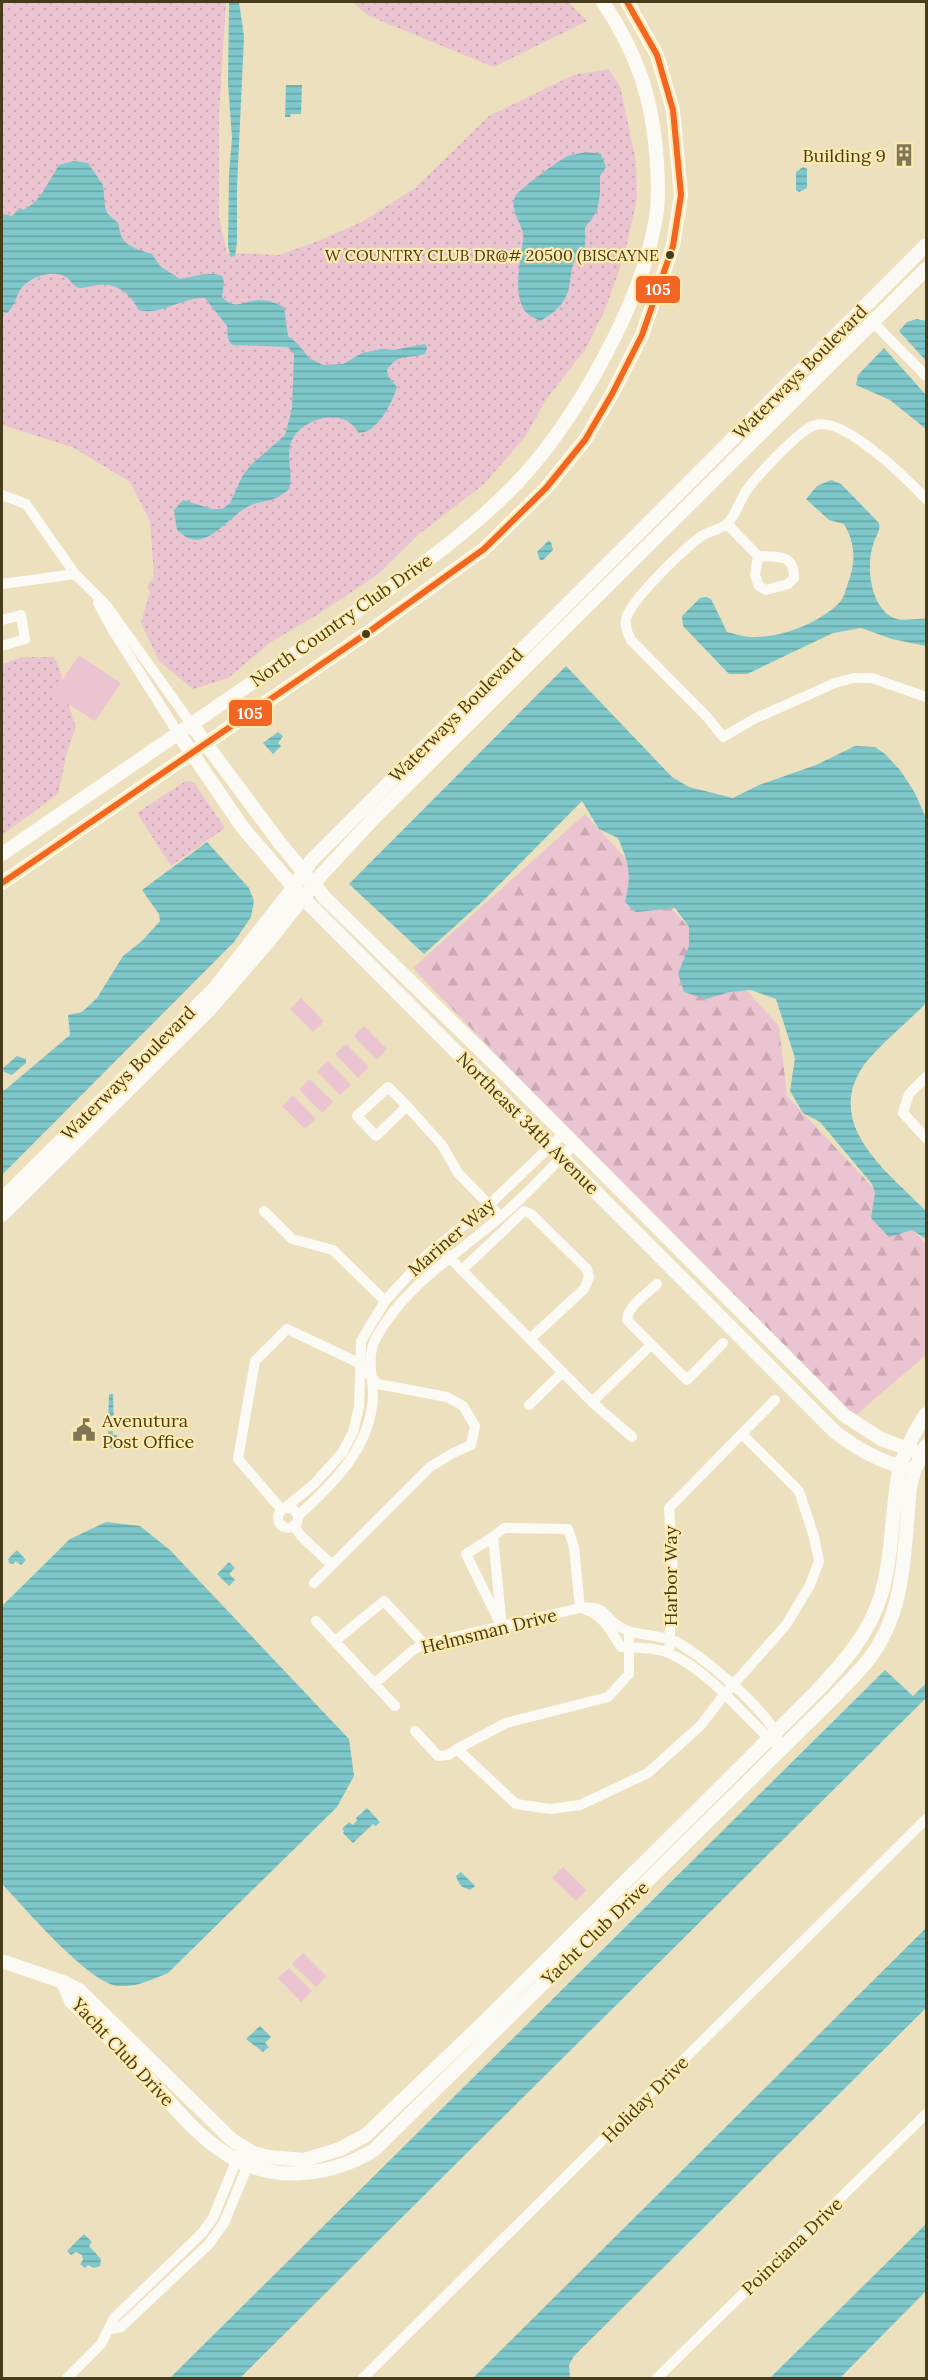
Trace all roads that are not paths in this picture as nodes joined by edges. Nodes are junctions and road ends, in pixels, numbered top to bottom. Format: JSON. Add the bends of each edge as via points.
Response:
{"nodes":[{"id":1,"x":603,"y":2,"type":"edge"},
{"id":2,"x":627,"y":2,"type":"edge"},
{"id":3,"x":927,"y":245,"type":"edge"},
{"id":4,"x":927,"y":269,"type":"edge"},
{"id":5,"x":861,"y":310,"type":"junction"},
{"id":6,"x":873,"y":323,"type":"junction"},
{"id":7,"x":927,"y":376,"type":"edge"},
{"id":8,"x":2,"y":495,"type":"edge"},
{"id":9,"x":927,"y":499,"type":"edge"},
{"id":10,"x":728,"y":524,"type":"junction"},
{"id":11,"x":758,"y":556,"type":"dead end"},
{"id":12,"x":75,"y":574,"type":"junction"},
{"id":13,"x":2,"y":584,"type":"edge"},
{"id":14,"x":89,"y":587,"type":"junction"},
{"id":15,"x":2,"y":620,"type":"edge"},
{"id":16,"x":2,"y":646,"type":"edge"},
{"id":17,"x":927,"y":697,"type":"edge"},
{"id":18,"x":192,"y":725,"type":"junction"},
{"id":19,"x":178,"y":733,"type":"junction"},
{"id":20,"x":206,"y":742,"type":"junction"},
{"id":21,"x":191,"y":753,"type":"junction"},
{"id":22,"x":2,"y":854,"type":"edge"},
{"id":23,"x":303,"y":873,"type":"junction"},
{"id":24,"x":2,"y":883,"type":"edge"},
{"id":25,"x":313,"y":885,"type":"junction"},
{"id":26,"x":298,"y":893,"type":"junction"},
{"id":27,"x":927,"y":1077,"type":"edge"},
{"id":28,"x":407,"y":1106,"type":"junction"},
{"id":29,"x":563,"y":1134,"type":"junction"},
{"id":30,"x":927,"y":1138,"type":"edge"},
{"id":31,"x":574,"y":1144,"type":"junction"},
{"id":32,"x":551,"y":1146,"type":"junction"},
{"id":33,"x":561,"y":1157,"type":"junction"},
{"id":34,"x":2,"y":1199,"type":"edge"},
{"id":35,"x":490,"y":1204,"type":"junction"},
{"id":36,"x":264,"y":1211,"type":"dead end"},
{"id":37,"x":2,"y":1215,"type":"edge"},
{"id":38,"x":501,"y":1217,"type":"junction"},
{"id":39,"x":438,"y":1246,"type":"junction"},
{"id":40,"x":450,"y":1257,"type":"junction"},
{"id":41,"x":463,"y":1269,"type":"junction"},
{"id":42,"x":657,"y":1284,"type":"dead end"},
{"id":43,"x":385,"y":1301,"type":"junction"},
{"id":44,"x":530,"y":1339,"type":"junction"},
{"id":45,"x":723,"y":1343,"type":"dead end"},
{"id":46,"x":651,"y":1346,"type":"junction"},
{"id":47,"x":359,"y":1363,"type":"junction"},
{"id":48,"x":562,"y":1372,"type":"junction"},
{"id":49,"x":371,"y":1376,"type":"junction"},
{"id":50,"x":775,"y":1400,"type":"dead end"},
{"id":51,"x":592,"y":1401,"type":"junction"},
{"id":52,"x":529,"y":1405,"type":"dead end"},
{"id":53,"x":927,"y":1414,"type":"edge"},
{"id":54,"x":742,"y":1434,"type":"junction"},
{"id":55,"x":632,"y":1437,"type":"dead end"},
{"id":56,"x":908,"y":1448,"type":"junction"},
{"id":57,"x":924,"y":1450,"type":"edge"},
{"id":58,"x":915,"y":1469,"type":"junction"},
{"id":59,"x":900,"y":1470,"type":"junction"},
{"id":60,"x":284,"y":1509,"type":"junction"},
{"id":61,"x":296,"y":1521,"type":"junction"},
{"id":62,"x":493,"y":1537,"type":"junction"},
{"id":63,"x":332,"y":1565,"type":"junction"},
{"id":64,"x":314,"y":1583,"type":"dead end"},
{"id":65,"x":580,"y":1608,"type":"junction"},
{"id":66,"x":316,"y":1620,"type":"dead end"},
{"id":67,"x":502,"y":1627,"type":"junction"},
{"id":68,"x":627,"y":1630,"type":"junction"},
{"id":69,"x":670,"y":1639,"type":"junction"},
{"id":70,"x":335,"y":1641,"type":"junction"},
{"id":71,"x":424,"y":1644,"type":"junction"},
{"id":72,"x":628,"y":1648,"type":"junction"},
{"id":73,"x":669,"y":1653,"type":"junction"},
{"id":74,"x":374,"y":1684,"type":"junction"},
{"id":75,"x":734,"y":1685,"type":"junction"},
{"id":76,"x":724,"y":1695,"type":"junction"},
{"id":77,"x":395,"y":1706,"type":"dead end"},
{"id":78,"x":415,"y":1731,"type":"dead end"},
{"id":79,"x":772,"y":1734,"type":"junction"},
{"id":80,"x":457,"y":1749,"type":"junction"},
{"id":81,"x":781,"y":1749,"type":"junction"},
{"id":82,"x":927,"y":1819,"type":"edge"},
{"id":83,"x":2,"y":1960,"type":"edge"},
{"id":84,"x":927,"y":2114,"type":"edge"},
{"id":85,"x":245,"y":2156,"type":"junction"},
{"id":86,"x":213,"y":2218,"type":"junction"},
{"id":87,"x":224,"y":2223,"type":"junction"},
{"id":88,"x":109,"y":2330,"type":"junction"},
{"id":89,"x":67,"y":2379,"type":"edge"},
{"id":90,"x":363,"y":2379,"type":"edge"},
{"id":91,"x":657,"y":2379,"type":"edge"}],
"edges":[{"from":1,"to":18,"type":"street","name":"North Country Club Drive","via":[[620,27],[642,76],[652,115],[658,180],[656,216],[648,251],[621,325],[584,394],[514,486],[465,532]]},
{"from":2,"to":20,"type":"street","name":"North Country Club Drive","via":[[657,55],[673,110],[681,195],[673,246],[642,334],[612,394],[585,440],[546,488],[483,549]]},
{"from":3,"to":5,"type":"street","name":"Waterways Boulevard"},
{"from":4,"to":6,"type":"street","name":"Waterways Boulevard"},
{"from":5,"to":6,"type":"street"},
{"from":5,"to":23,"type":"street","name":"Waterways Boulevard","via":[[455,715]]},
{"from":6,"to":7,"type":"street"},
{"from":6,"to":25,"type":"street","name":"Waterways Boulevard","via":[[373,819]]},
{"from":8,"to":12,"type":"street","via":[[26,504]]},
{"from":9,"to":10,"type":"street","via":[[842,429],[816,424],[780,453],[747,489]]},
{"from":10,"to":11,"type":"street"},
{"from":10,"to":17,"type":"street","via":[[705,534],[682,552],[634,604],[626,629],[631,640],[723,736],[835,683],[854,678],[872,678]]},
{"from":12,"to":13,"type":"street"},
{"from":12,"to":14,"type":"street"},
{"from":14,"to":18,"type":"street"},
{"from":14,"to":19,"type":"street"},
{"from":15,"to":16,"type":"street","via":[[21,615],[25,639]]},
{"from":18,"to":19,"type":"street","name":"North Country Club Drive"},
{"from":18,"to":20,"type":"street","name":"Northeast 34th Avenue"},
{"from":19,"to":21,"type":"street","name":"Northeast 34th Avenue"},
{"from":19,"to":22,"type":"street","name":"North Country Club Drive"},
{"from":20,"to":21,"type":"street","name":"North Country Club Drive"},
{"from":20,"to":23,"type":"street","name":"Northeast 34th Avenue"},
{"from":21,"to":24,"type":"street","name":"North Country Club Drive"},
{"from":21,"to":26,"type":"street","name":"Northeast 34th Avenue","via":[[243,828]]},
{"from":23,"to":25,"type":"street","name":"Northeast 34th Avenue"},
{"from":23,"to":26,"type":"street","name":"Waterways Boulevard"},
{"from":25,"to":26,"type":"street","name":"Waterways Boulevard"},
{"from":25,"to":29,"type":"street","name":"Northeast 34th Avenue"},
{"from":26,"to":32,"type":"street","name":"Northeast 34th Avenue"},
{"from":26,"to":34,"type":"street","name":"Waterways Boulevard","via":[[214,988]]},
{"from":26,"to":37,"type":"street","name":"Waterways Boulevard","via":[[268,942],[209,1010]]},
{"from":27,"to":30,"type":"street","via":[[909,1094],[903,1113]]},
{"from":28,"to":28,"type":"street","via":[[388,1087],[357,1116],[376,1136]]},
{"from":28,"to":35,"type":"street","via":[[442,1144],[458,1173]]},
{"from":29,"to":31,"type":"street","name":"Northeast 34th Avenue"},
{"from":29,"to":32,"type":"street","name":"Mariner Way"},
{"from":31,"to":33,"type":"street","name":"Mariner Way"},
{"from":31,"to":56,"type":"street","name":"Northeast 34th Avenue","via":[[844,1415],[881,1439]]},
{"from":32,"to":33,"type":"street","name":"Northeast 34th Avenue"},
{"from":32,"to":35,"type":"street","name":"Mariner Way"},
{"from":33,"to":38,"type":"street","name":"Mariner Way"},
{"from":33,"to":59,"type":"street","name":"Northeast 34th Avenue","via":[[835,1432]]},
{"from":35,"to":38,"type":"street"},
{"from":35,"to":39,"type":"street","name":"Mariner Way"},
{"from":36,"to":43,"type":"street","via":[[292,1239],[333,1250]]},
{"from":38,"to":40,"type":"street","name":"Mariner Way"},
{"from":39,"to":40,"type":"street"},
{"from":39,"to":43,"type":"street","name":"Mariner Way"},
{"from":40,"to":41,"type":"street"},
{"from":40,"to":49,"type":"street","name":"Mariner Way","via":[[430,1271],[376,1339],[369,1356]]},
{"from":41,"to":44,"type":"street"},
{"from":41,"to":44,"type":"street","via":[[524,1211],[587,1269],[589,1277],[584,1289]]},
{"from":42,"to":46,"type":"street","via":[[627,1315],[627,1320]]},
{"from":43,"to":47,"type":"street","name":"Mariner Way","via":[[361,1341]]},
{"from":44,"to":48,"type":"street"},
{"from":45,"to":46,"type":"street","via":[[687,1380]]},
{"from":46,"to":51,"type":"street"},
{"from":47,"to":49,"type":"street"},
{"from":47,"to":60,"type":"street","name":"Mariner Way","via":[[359,1407],[353,1432],[342,1453]]},
{"from":47,"to":60,"type":"street","via":[[287,1329],[255,1361],[238,1459]]},
{"from":48,"to":51,"type":"street"},
{"from":48,"to":52,"type":"street"},
{"from":49,"to":61,"type":"street","name":"Mariner Way","via":[[370,1418],[362,1443],[345,1469]]},
{"from":49,"to":63,"type":"street","via":[[378,1384],[447,1397],[463,1406],[475,1426],[471,1446],[430,1467]]},
{"from":50,"to":54,"type":"street","name":"Harbor Way"},
{"from":51,"to":55,"type":"street"},
{"from":53,"to":56,"type":"street","name":"Yacht Club Drive"},
{"from":54,"to":69,"type":"street","name":"Harbor Way","via":[[669,1508],[673,1572]]},
{"from":54,"to":75,"type":"street","via":[[799,1491],[819,1561],[786,1625]]},
{"from":56,"to":57,"type":"street","name":"Northeast 34th Avenue"},
{"from":56,"to":59,"type":"street","name":"Yacht Club Drive"},
{"from":57,"to":58,"type":"street","name":"Yacht Club Drive"},
{"from":58,"to":59,"type":"street","name":"Northeast 34th Avenue"},
{"from":58,"to":81,"type":"street","name":"Yacht Club Drive","via":[[898,1599],[886,1631],[869,1659]]},
{"from":59,"to":79,"type":"street","name":"Yacht Club Drive","via":[[884,1583],[873,1618],[841,1665]]},
{"from":60,"to":61,"type":"street","via":[[293,1509]]},
{"from":60,"to":61,"type":"street","via":[[278,1516],[280,1524],[286,1528]]},
{"from":61,"to":63,"type":"street","via":[[301,1536]]},
{"from":62,"to":65,"type":"street","via":[[504,1528],[568,1529],[574,1547]]},
{"from":62,"to":67,"type":"street"},
{"from":62,"to":67,"type":"street","via":[[466,1554]]},
{"from":63,"to":64,"type":"street"},
{"from":65,"to":67,"type":"street","name":"Helmsman Drive"},
{"from":65,"to":68,"type":"street","name":"Helmsman Drive","via":[[594,1607]]},
{"from":65,"to":72,"type":"street","name":"Helmsman Drive","via":[[591,1611],[608,1626],[621,1647]]},
{"from":66,"to":70,"type":"street"},
{"from":67,"to":71,"type":"street","name":"Helmsman Drive"},
{"from":68,"to":69,"type":"street","name":"Harbor Way"},
{"from":68,"to":72,"type":"street"},
{"from":69,"to":73,"type":"street","name":"Harbor Way"},
{"from":69,"to":75,"type":"street","name":"Harbor Way","via":[[687,1647]]},
{"from":70,"to":71,"type":"street","via":[[384,1601]]},
{"from":70,"to":74,"type":"street"},
{"from":71,"to":74,"type":"street","name":"Helmsman Drive"},
{"from":72,"to":73,"type":"street","name":"Harbor Way"},
{"from":72,"to":80,"type":"street","via":[[628,1674],[608,1697],[506,1723]]},
{"from":73,"to":76,"type":"street","name":"Harbor Way","via":[[706,1677]]},
{"from":74,"to":77,"type":"street"},
{"from":75,"to":76,"type":"street"},
{"from":75,"to":79,"type":"street","name":"Harbor Way"},
{"from":76,"to":79,"type":"street","name":"Harbor Way"},
{"from":76,"to":80,"type":"street","via":[[701,1725],[648,1773],[580,1805],[550,1809],[516,1804]]},
{"from":78,"to":80,"type":"street","via":[[438,1756]]},
{"from":79,"to":81,"type":"street","name":"Harbor Way"},
{"from":79,"to":85,"type":"street","name":"Yacht Club Drive","via":[[366,2135],[340,2149],[304,2160]]},
{"from":81,"to":85,"type":"street","name":"Yacht Club Drive","via":[[385,2142],[360,2159],[327,2171],[295,2174],[268,2170]]},
{"from":82,"to":90,"type":"street","name":"Holiday Drive"},
{"from":83,"to":85,"type":"street","name":"Yacht Club Drive","via":[[63,1982],[71,2001],[206,2138]]},
{"from":84,"to":91,"type":"street","name":"Poinciana Drive"},
{"from":85,"to":86,"type":"street"},
{"from":85,"to":87,"type":"street"},
{"from":86,"to":87,"type":"street"},
{"from":86,"to":88,"type":"street","via":[[114,2318]]},
{"from":87,"to":88,"type":"street","via":[[209,2244],[121,2327]]},
{"from":88,"to":89,"type":"street","via":[[101,2344]]}]}
